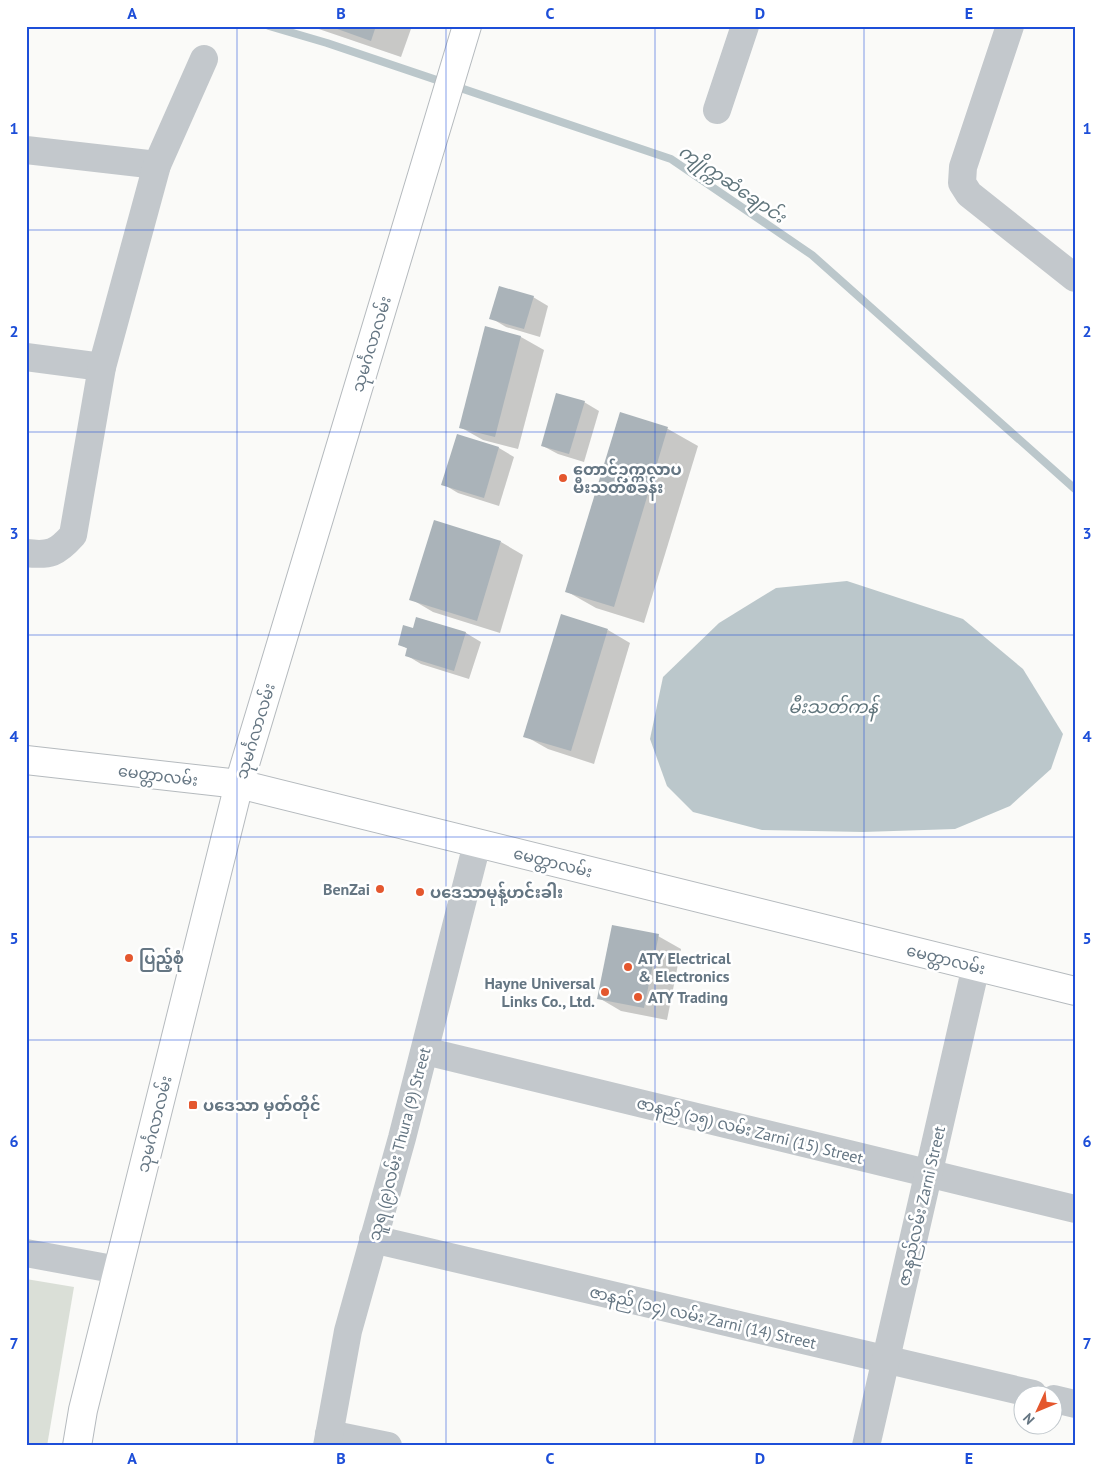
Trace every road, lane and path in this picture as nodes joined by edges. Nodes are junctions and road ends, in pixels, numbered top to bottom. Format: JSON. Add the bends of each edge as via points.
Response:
{"nodes":[{"id":1,"x":745,"y":26,"type":"edge"},
{"id":2,"x":1010,"y":26,"type":"edge"},
{"id":3,"x":465,"y":35,"type":"edge"},
{"id":4,"x":204,"y":59,"type":"dead end"},
{"id":5,"x":717,"y":110,"type":"dead end"},
{"id":6,"x":26,"y":150,"type":"edge"},
{"id":7,"x":157,"y":165,"type":"junction"},
{"id":8,"x":1075,"y":278,"type":"edge"},
{"id":9,"x":26,"y":357,"type":"edge"},
{"id":10,"x":102,"y":367,"type":"junction"},
{"id":11,"x":26,"y":553,"type":"edge"},
{"id":12,"x":26,"y":760,"type":"edge"},
{"id":13,"x":239,"y":784,"type":"junction"},
{"id":14,"x":477,"y":844,"type":"junction"},
{"id":15,"x":976,"y":966,"type":"junction"},
{"id":16,"x":1075,"y":991,"type":"edge"},
{"id":17,"x":425,"y":1051,"type":"junction"},
{"id":18,"x":928,"y":1174,"type":"junction"},
{"id":19,"x":1075,"y":1209,"type":"edge"},
{"id":20,"x":373,"y":1239,"type":"junction"},
{"id":21,"x":26,"y":1253,"type":"edge"},
{"id":22,"x":118,"y":1270,"type":"junction"},
{"id":23,"x":885,"y":1361,"type":"junction"},
{"id":24,"x":1014,"y":1390,"type":"edge"},
{"id":25,"x":328,"y":1440,"type":"edge"},
{"id":26,"x":77,"y":1446,"type":"edge"},
{"id":27,"x":388,"y":1446,"type":"edge"},
{"id":28,"x":866,"y":1446,"type":"edge"}],
"edges":[{"from":1,"to":5,"type":"street"},
{"from":2,"to":8,"type":"street","via":[[963,167],[962,184],[969,194]]},
{"from":3,"to":13,"type":"main road","name":"သုမင်္ဂလာလမ်း"},
{"from":4,"to":7,"type":"street"},
{"from":6,"to":7,"type":"street"},
{"from":7,"to":10,"type":"street"},
{"from":9,"to":10,"type":"street"},
{"from":10,"to":11,"type":"street","via":[[72,535],[61,548],[52,552],[43,555]]},
{"from":12,"to":13,"type":"main road","name":"မေတ္တာလမ်း"},
{"from":13,"to":14,"type":"main road","name":"မေတ္တာလမ်း"},
{"from":13,"to":22,"type":"main road","name":"သုမင်္ဂလာလမ်း"},
{"from":14,"to":15,"type":"main road","name":"မေတ္တာလမ်း"},
{"from":14,"to":17,"type":"street","name":"သူရ (၉)လမ်း Thura (9) Street"},
{"from":15,"to":16,"type":"main road","name":"မေတ္တာလမ်း"},
{"from":15,"to":18,"type":"street","name":"ဇာနည်လမ်း Zarni Street"},
{"from":17,"to":18,"type":"street","name":"ဇာနည် (၁၅) လမ်း Zarni (15) Street"},
{"from":17,"to":20,"type":"street","name":"သူရ (၉)လမ်း Thura (9) Street"},
{"from":18,"to":19,"type":"street","name":"ဇာနည် (၁၅) လမ်း Zarni (15) Street"},
{"from":18,"to":23,"type":"street","name":"ဇာနည်လမ်း Zarni Street"},
{"from":20,"to":23,"type":"street","name":"ဇာနည် (၁၄) လမ်း Zarni (14) Street"},
{"from":20,"to":25,"type":"street","name":"သူရ (၉)လမ်း Thura (9) Street","via":[[348,1331]]},
{"from":21,"to":22,"type":"street"},
{"from":22,"to":26,"type":"main road","name":"သုမင်္ဂလာလမ်း"},
{"from":23,"to":24,"type":"street","name":"ဇာနည် (၁၄) လမ်း Zarni (14) Street"},
{"from":23,"to":28,"type":"street","name":"ဇာနည်လမ်း Zarni Street"},
{"from":25,"to":27,"type":"street"}]}
